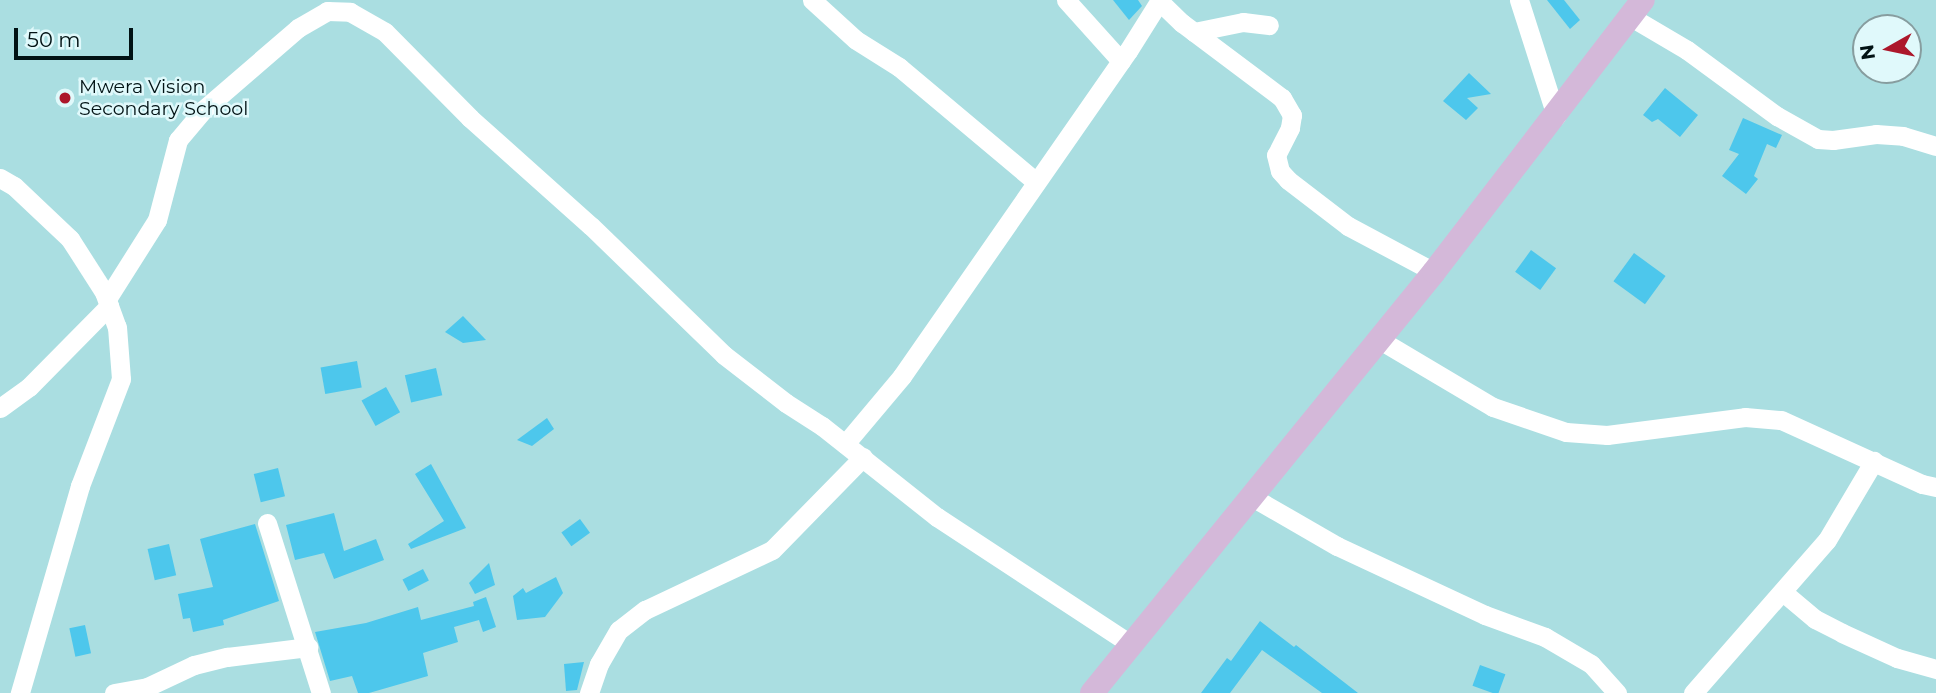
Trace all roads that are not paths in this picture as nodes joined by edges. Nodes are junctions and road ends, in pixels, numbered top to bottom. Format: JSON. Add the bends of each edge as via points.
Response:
{"nodes":[{"id":1,"x":812,"y":0,"type":"edge"},
{"id":2,"x":1066,"y":0,"type":"edge"},
{"id":3,"x":1519,"y":0,"type":"edge"},
{"id":4,"x":1160,"y":1,"type":"edge"},
{"id":5,"x":334,"y":6,"type":"edge"},
{"id":6,"x":1637,"y":9,"type":"edge"},
{"id":7,"x":1269,"y":25,"type":"dead end"},
{"id":8,"x":1195,"y":32,"type":"junction"},
{"id":9,"x":1121,"y":61,"type":"junction"},
{"id":10,"x":1556,"y":117,"type":"junction"},
{"id":11,"x":1936,"y":146,"type":"edge"},
{"id":12,"x":0,"y":178,"type":"edge"},
{"id":13,"x":1036,"y":181,"type":"junction"},
{"id":14,"x":1434,"y":272,"type":"junction"},
{"id":15,"x":108,"y":303,"type":"junction"},
{"id":16,"x":1380,"y":340,"type":"junction"},
{"id":17,"x":0,"y":408,"type":"edge"},
{"id":18,"x":845,"y":444,"type":"junction"},
{"id":19,"x":863,"y":457,"type":"junction"},
{"id":20,"x":1874,"y":461,"type":"junction"},
{"id":21,"x":1936,"y":487,"type":"edge"},
{"id":22,"x":1252,"y":498,"type":"junction"},
{"id":23,"x":267,"y":523,"type":"dead end"},
{"id":24,"x":1784,"y":593,"type":"junction"},
{"id":25,"x":1132,"y":645,"type":"junction"},
{"id":26,"x":308,"y":647,"type":"junction"},
{"id":27,"x":1936,"y":669,"type":"edge"},
{"id":28,"x":20,"y":693,"type":"edge"},
{"id":29,"x":114,"y":693,"type":"edge"},
{"id":30,"x":321,"y":693,"type":"edge"},
{"id":31,"x":589,"y":693,"type":"edge"},
{"id":32,"x":1092,"y":693,"type":"edge"},
{"id":33,"x":1617,"y":693,"type":"edge"},
{"id":34,"x":1693,"y":693,"type":"edge"}],
"edges":[{"from":1,"to":13,"type":"street"},
{"from":2,"to":9,"type":"street"},
{"from":3,"to":10,"type":"street"},
{"from":4,"to":8,"type":"street"},
{"from":4,"to":9,"type":"street"},
{"from":5,"to":15,"type":"street","via":[[298,28],[203,110],[178,140],[157,219]]},
{"from":5,"to":18,"type":"street","via":[[384,32],[724,355]]},
{"from":6,"to":10,"type":"main road"},
{"from":6,"to":11,"type":"street","via":[[1777,116],[1818,138],[1876,134]]},
{"from":7,"to":8,"type":"street","via":[[1243,22]]},
{"from":8,"to":14,"type":"street","via":[[1289,108],[1290,128],[1276,155],[1288,180],[1358,233]]},
{"from":9,"to":13,"type":"street"},
{"from":10,"to":14,"type":"main road"},
{"from":12,"to":15,"type":"street","via":[[70,239]]},
{"from":13,"to":18,"type":"street","via":[[902,376]]},
{"from":14,"to":16,"type":"main road"},
{"from":15,"to":17,"type":"street","via":[[29,387]]},
{"from":15,"to":28,"type":"street","via":[[117,327],[121,379],[80,486]]},
{"from":16,"to":20,"type":"street","via":[[1493,407],[1566,432],[1608,435],[1745,417],[1781,420]]},
{"from":16,"to":22,"type":"main road"},
{"from":18,"to":19,"type":"street"},
{"from":19,"to":25,"type":"street","via":[[976,544]]},
{"from":19,"to":31,"type":"street","via":[[772,550],[645,610],[620,630],[599,664]]},
{"from":20,"to":21,"type":"street"},
{"from":20,"to":24,"type":"street","via":[[1827,540]]},
{"from":22,"to":25,"type":"main road"},
{"from":22,"to":33,"type":"street","via":[[1337,547],[1485,615],[1545,637],[1591,664]]},
{"from":23,"to":26,"type":"street"},
{"from":24,"to":27,"type":"street","via":[[1815,619],[1842,633],[1897,658]]},
{"from":24,"to":34,"type":"street"},
{"from":25,"to":32,"type":"main road"},
{"from":26,"to":29,"type":"street","via":[[227,657],[194,665],[147,687]]},
{"from":26,"to":30,"type":"street"}]}
